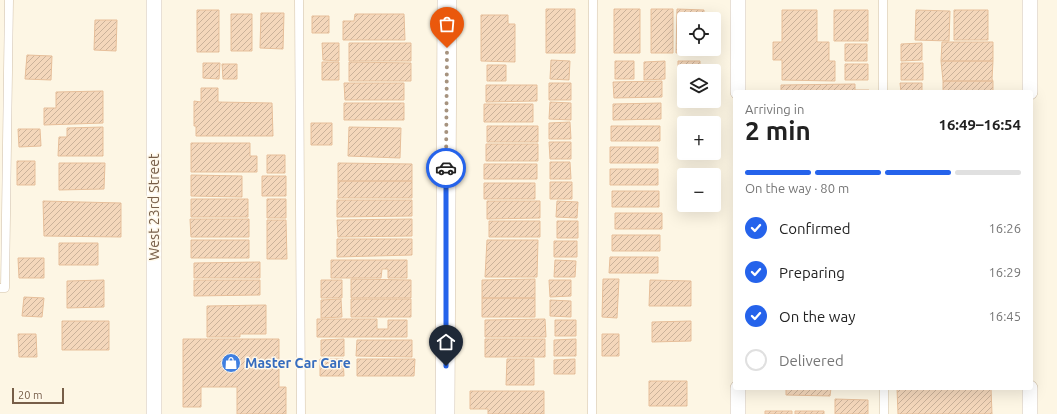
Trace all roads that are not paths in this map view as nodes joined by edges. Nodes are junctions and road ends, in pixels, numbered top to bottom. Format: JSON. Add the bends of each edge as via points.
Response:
{"nodes":[{"id":1,"x":9,"y":0,"type":"edge"},
{"id":2,"x":154,"y":0,"type":"edge"},
{"id":3,"x":299,"y":0,"type":"edge"},
{"id":4,"x":447,"y":0,"type":"edge"},
{"id":5,"x":593,"y":0,"type":"edge"},
{"id":6,"x":738,"y":0,"type":"edge"},
{"id":7,"x":883,"y":0,"type":"edge"},
{"id":8,"x":1030,"y":0,"type":"edge"},
{"id":9,"x":738,"y":90,"type":"edge"},
{"id":10,"x":883,"y":90,"type":"edge"},
{"id":11,"x":1030,"y":90,"type":"edge"},
{"id":12,"x":0,"y":288,"type":"edge"},
{"id":13,"x":738,"y":390,"type":"edge"},
{"id":14,"x":884,"y":390,"type":"edge"},
{"id":15,"x":1030,"y":390,"type":"edge"},
{"id":16,"x":154,"y":414,"type":"edge"},
{"id":17,"x":301,"y":414,"type":"edge"},
{"id":18,"x":445,"y":414,"type":"edge"},
{"id":19,"x":592,"y":414,"type":"edge"},
{"id":20,"x":738,"y":414,"type":"edge"},
{"id":21,"x":884,"y":414,"type":"edge"},
{"id":22,"x":1030,"y":414,"type":"edge"}],
"edges":[{"from":1,"to":12,"type":"lane","via":[[5,288]]},
{"from":2,"to":16,"type":"street","name":"West 23rd Street"},
{"from":3,"to":17,"type":"lane"},
{"from":4,"to":18,"type":"street"},
{"from":5,"to":19,"type":"lane"},
{"from":6,"to":9,"type":"street"},
{"from":7,"to":10,"type":"lane"},
{"from":8,"to":11,"type":"street"},
{"from":13,"to":20,"type":"street"},
{"from":14,"to":21,"type":"lane"},
{"from":15,"to":22,"type":"street"}]}
